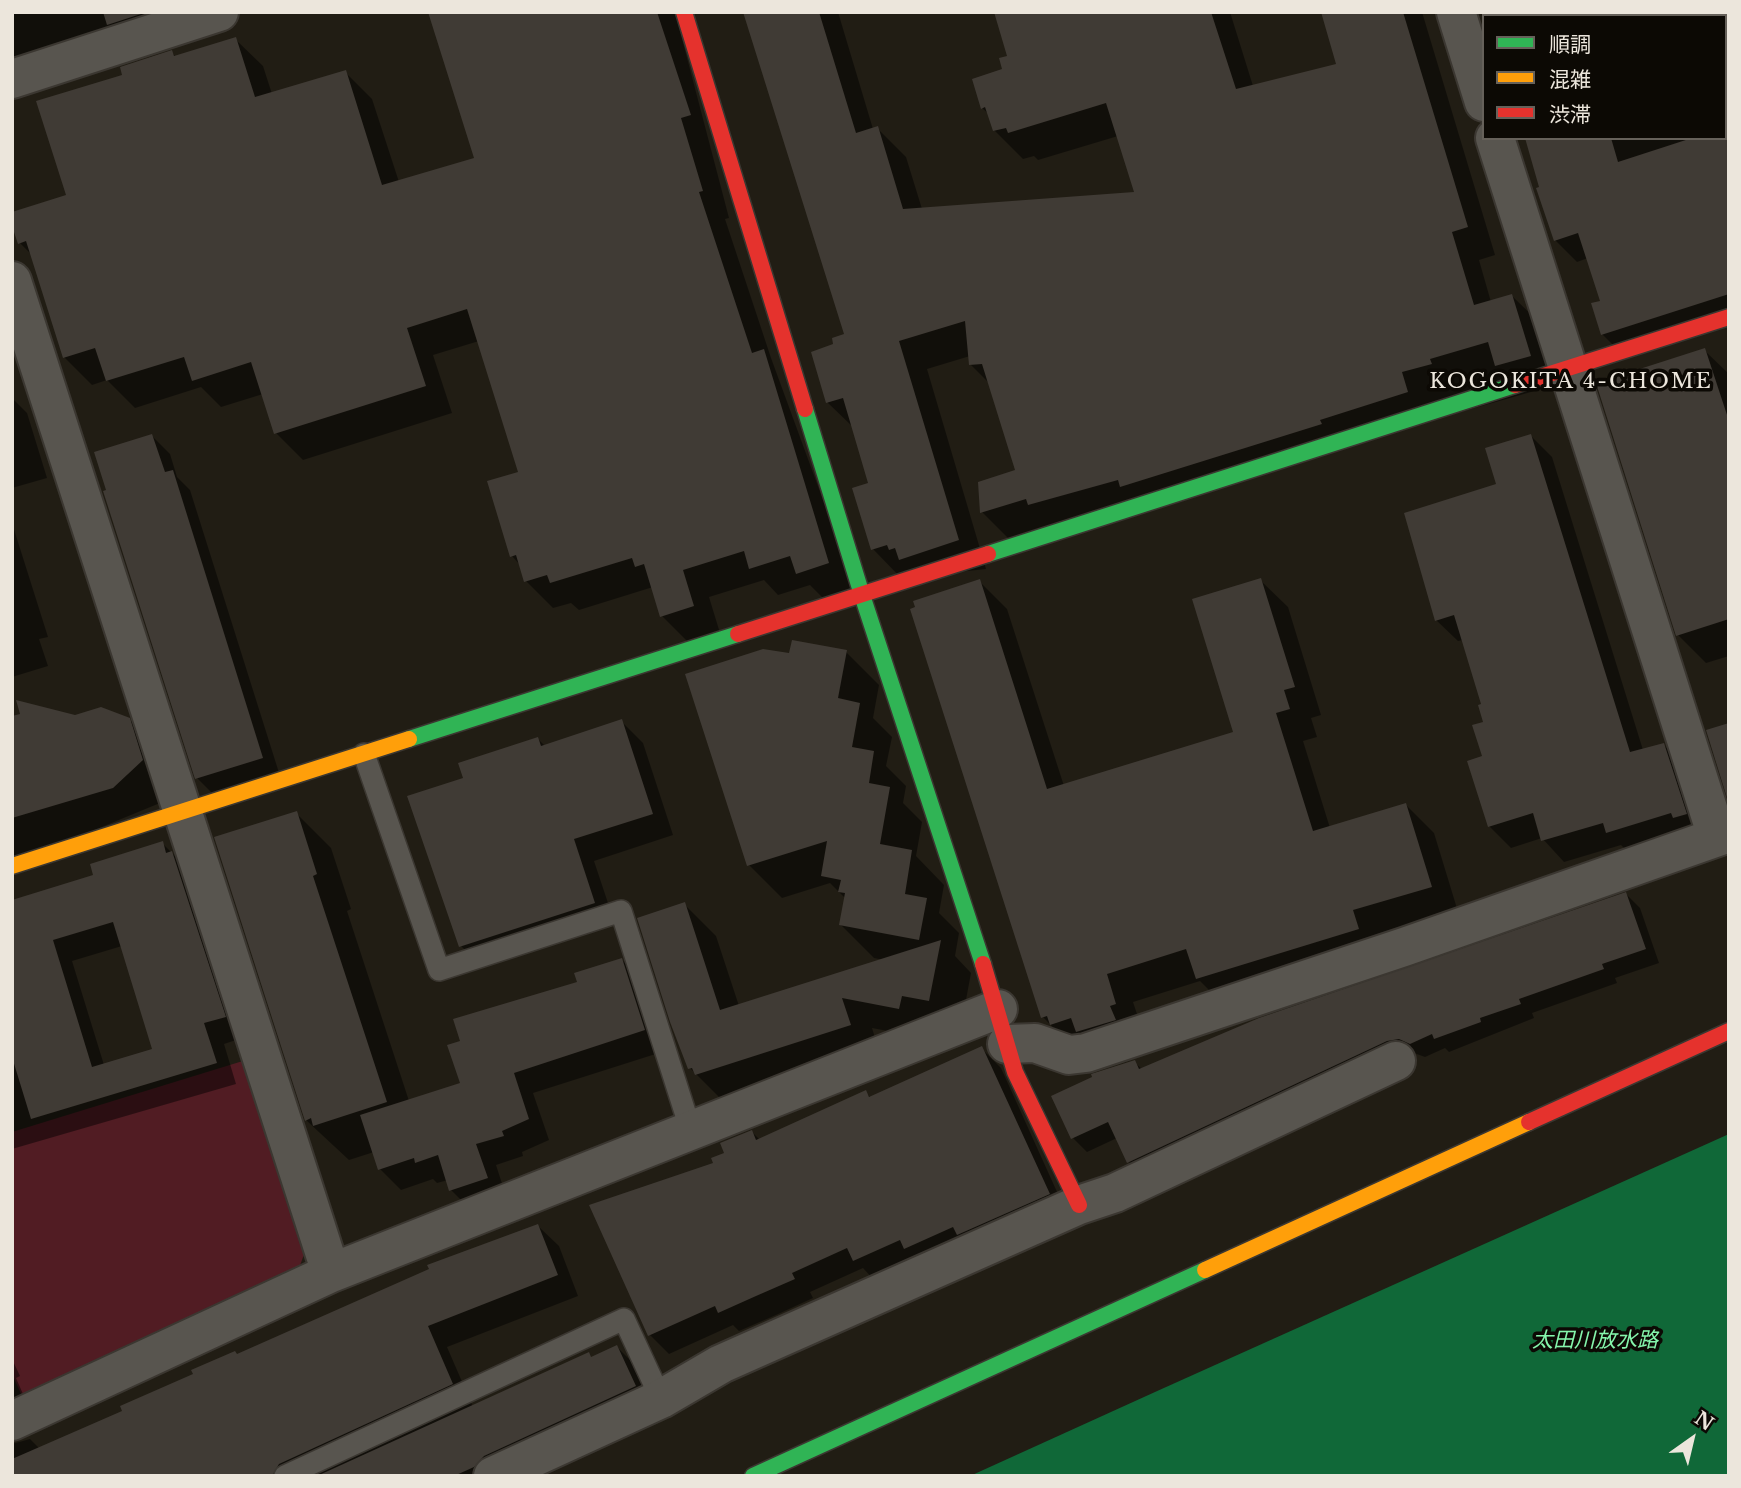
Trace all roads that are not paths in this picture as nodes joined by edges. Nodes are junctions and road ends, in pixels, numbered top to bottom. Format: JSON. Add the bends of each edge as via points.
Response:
{"nodes":[{"id":1,"x":219,"y":12,"type":"edge"},
{"id":2,"x":684,"y":12,"type":"edge"},
{"id":3,"x":1457,"y":13,"type":"edge"},
{"id":4,"x":12,"y":79,"type":"edge"},
{"id":5,"x":1482,"y":95,"type":"edge"},
{"id":6,"x":1496,"y":140,"type":"edge"},
{"id":7,"x":12,"y":281,"type":"edge"},
{"id":8,"x":1729,"y":317,"type":"edge"},
{"id":9,"x":1566,"y":368,"type":"junction"},
{"id":10,"x":862,"y":595,"type":"junction"},
{"id":11,"x":364,"y":754,"type":"junction"},
{"id":12,"x":183,"y":811,"type":"junction"},
{"id":13,"x":1723,"y":835,"type":"edge"},
{"id":14,"x":12,"y":866,"type":"edge"},
{"id":15,"x":1003,"y":1026,"type":"junction"},
{"id":16,"x":1729,"y":1031,"type":"edge"},
{"id":17,"x":1396,"y":1061,"type":"dead end"},
{"id":18,"x":691,"y":1130,"type":"junction"},
{"id":19,"x":1079,"y":1205,"type":"junction"},
{"id":20,"x":331,"y":1273,"type":"junction"},
{"id":21,"x":661,"y":1399,"type":"junction"},
{"id":22,"x":12,"y":1421,"type":"edge"},
{"id":23,"x":285,"y":1476,"type":"edge"},
{"id":24,"x":492,"y":1476,"type":"edge"},
{"id":25,"x":753,"y":1476,"type":"edge"}],
"edges":[{"from":1,"to":4,"type":"street"},
{"from":2,"to":10,"type":"street"},
{"from":3,"to":5,"type":"street"},
{"from":6,"to":9,"type":"street"},
{"from":7,"to":12,"type":"street"},
{"from":8,"to":9,"type":"street"},
{"from":9,"to":10,"type":"street"},
{"from":9,"to":13,"type":"street"},
{"from":10,"to":11,"type":"street"},
{"from":10,"to":15,"type":"street"},
{"from":11,"to":12,"type":"street"},
{"from":11,"to":18,"type":"lane","via":[[439,970],[621,911]]},
{"from":12,"to":14,"type":"street"},
{"from":12,"to":20,"type":"street"},
{"from":13,"to":15,"type":"street","via":[[1086,1053],[1069,1055]]},
{"from":15,"to":18,"type":"street"},
{"from":15,"to":19,"type":"street","via":[[1015,1072]]},
{"from":16,"to":25,"type":"street"},
{"from":17,"to":19,"type":"street","via":[[1115,1193]]},
{"from":18,"to":20,"type":"street"},
{"from":19,"to":21,"type":"street","via":[[721,1364]]},
{"from":20,"to":22,"type":"street"},
{"from":21,"to":23,"type":"lane","via":[[624,1320]]},
{"from":21,"to":24,"type":"street"}]}
